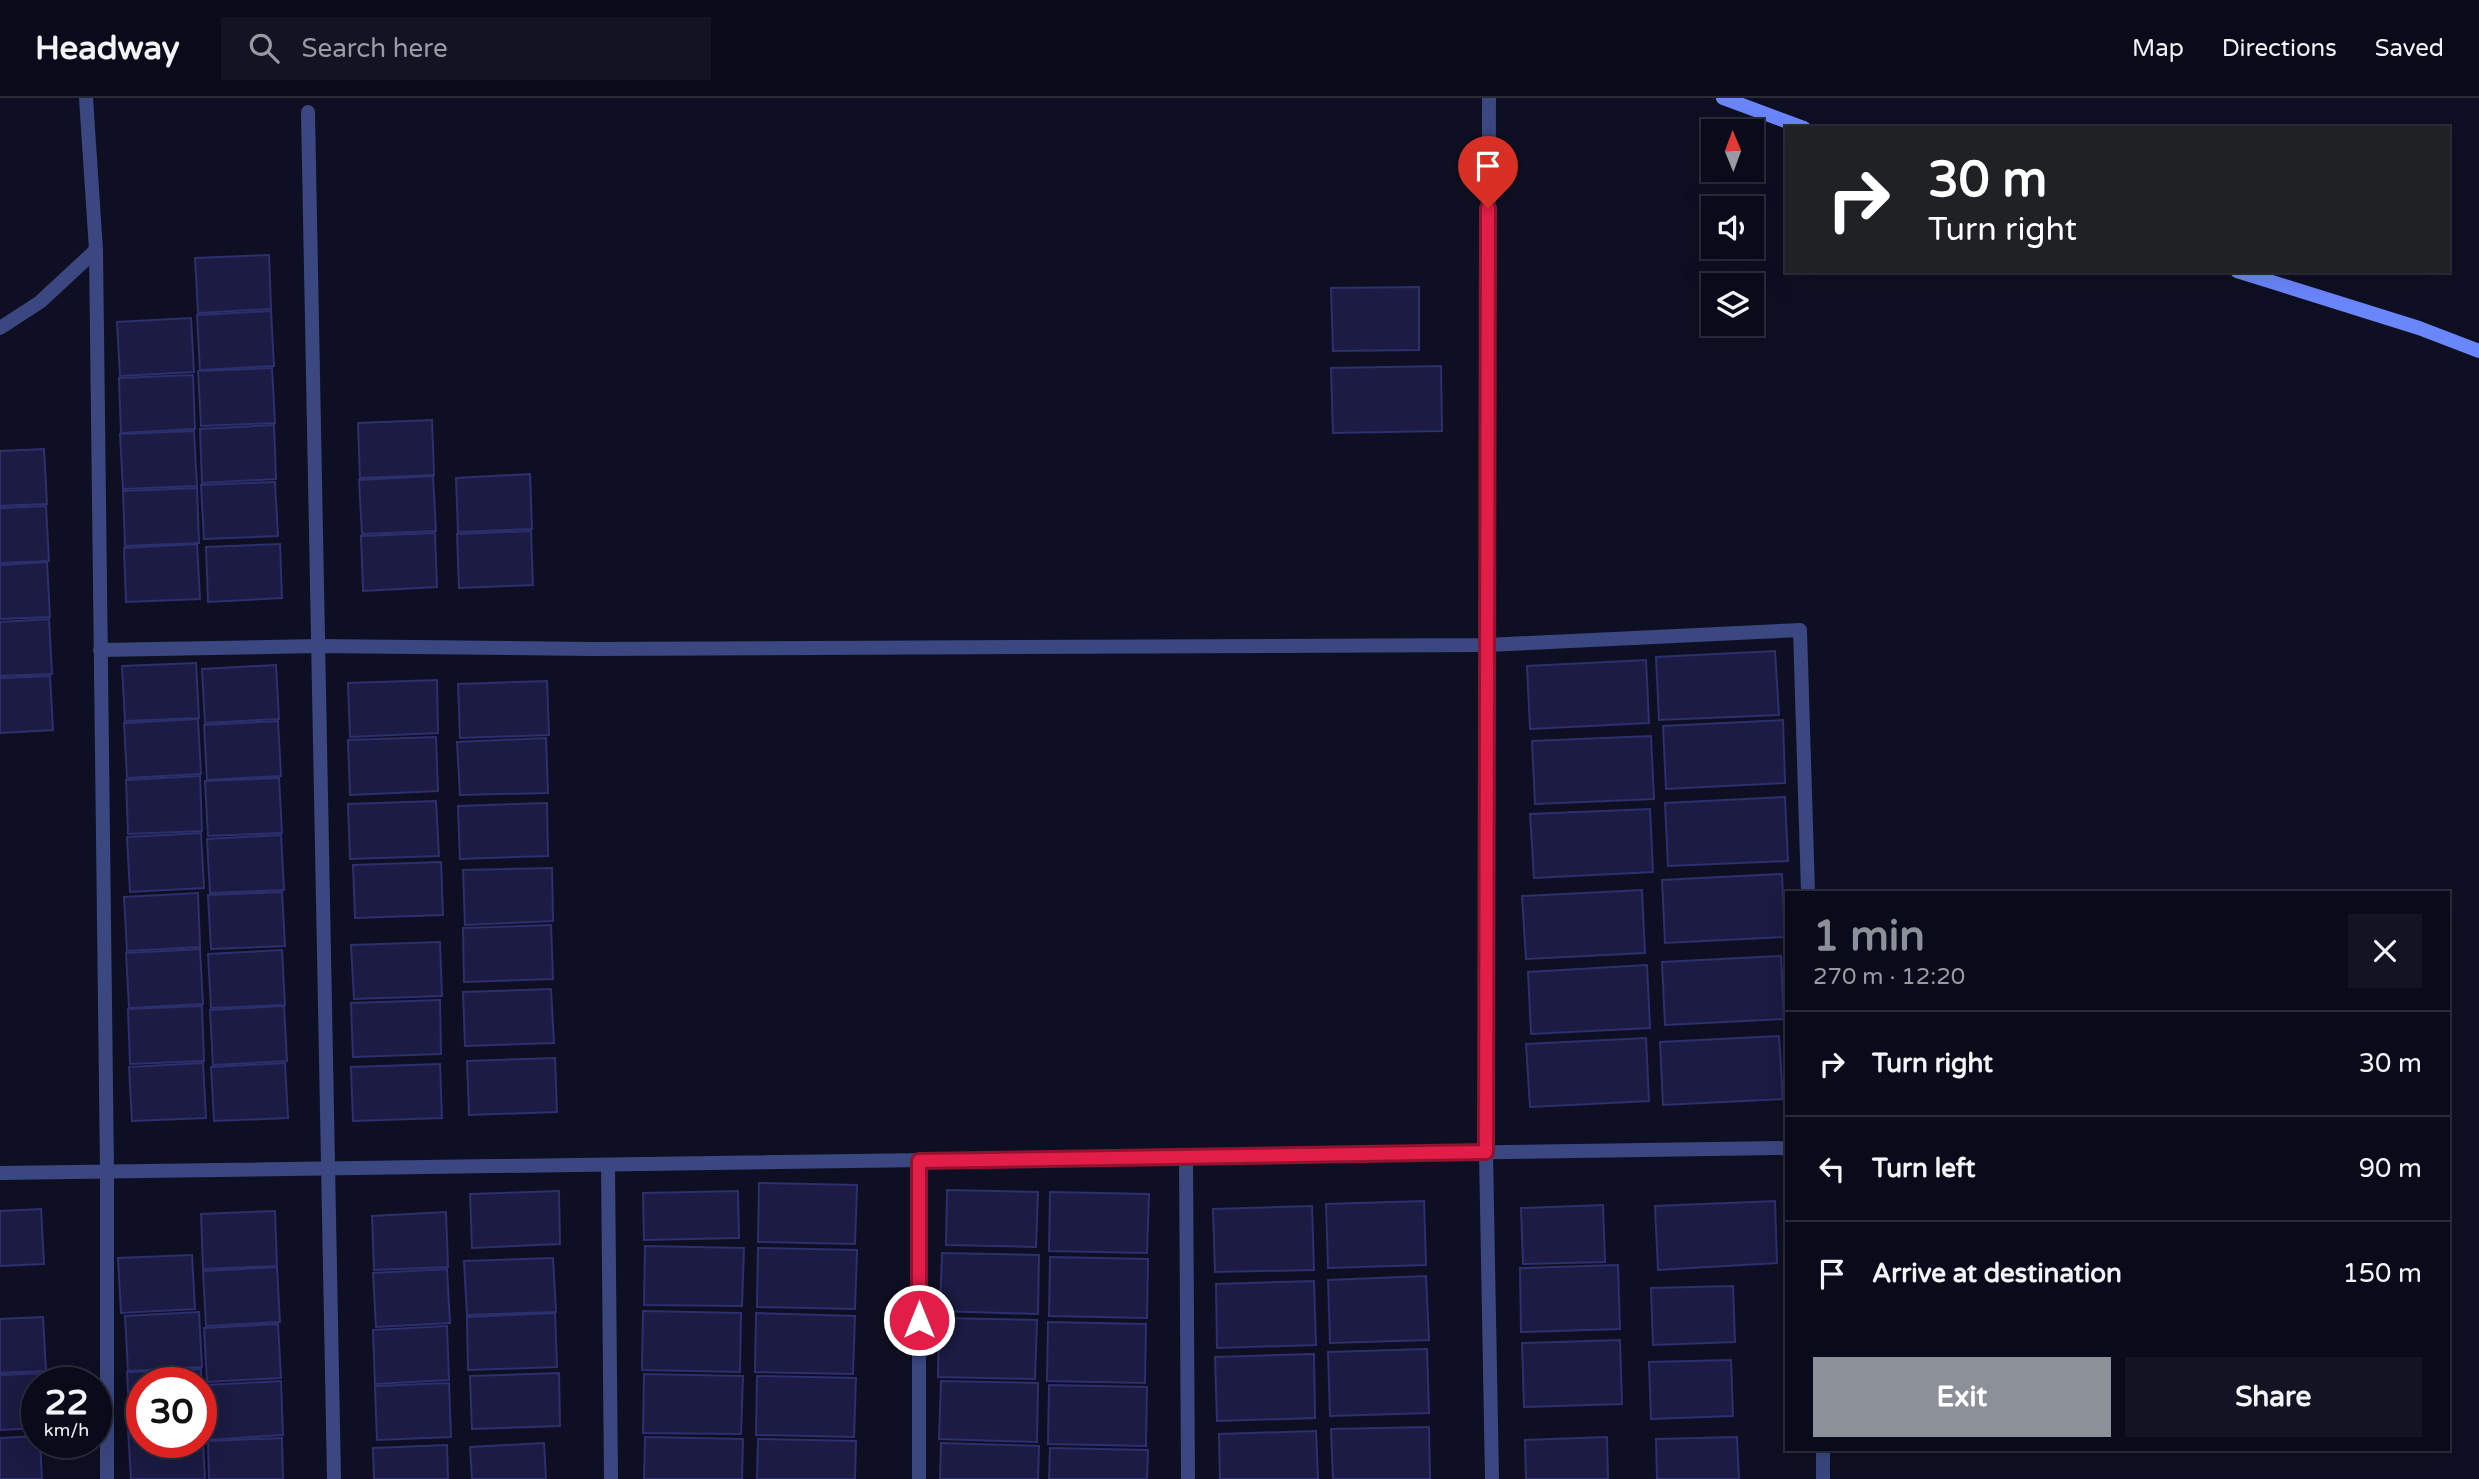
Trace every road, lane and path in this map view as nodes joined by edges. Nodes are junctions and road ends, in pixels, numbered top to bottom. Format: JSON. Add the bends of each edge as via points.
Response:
{"nodes":[{"id":1,"x":86,"y":98,"type":"edge"},
{"id":2,"x":1489,"y":98,"type":"edge"},
{"id":3,"x":1723,"y":98,"type":"edge"},
{"id":4,"x":308,"y":112,"type":"dead end"},
{"id":5,"x":1799,"y":126,"type":"edge"},
{"id":6,"x":96,"y":250,"type":"junction"},
{"id":7,"x":2243,"y":273,"type":"edge"},
{"id":8,"x":0,"y":328,"type":"edge"},
{"id":9,"x":2479,"y":351,"type":"edge"},
{"id":10,"x":1487,"y":645,"type":"junction"},
{"id":11,"x":318,"y":646,"type":"junction"},
{"id":12,"x":100,"y":650,"type":"junction"},
{"id":13,"x":1808,"y":891,"type":"edge"},
{"id":14,"x":1785,"y":1148,"type":"edge"},
{"id":15,"x":1486,"y":1152,"type":"junction"},
{"id":16,"x":1186,"y":1157,"type":"junction"},
{"id":17,"x":919,"y":1161,"type":"junction"},
{"id":18,"x":608,"y":1165,"type":"junction"},
{"id":19,"x":327,"y":1169,"type":"junction"},
{"id":20,"x":107,"y":1172,"type":"junction"},
{"id":21,"x":0,"y":1174,"type":"edge"},
{"id":22,"x":1822,"y":1451,"type":"edge"},
{"id":23,"x":107,"y":1479,"type":"edge"},
{"id":24,"x":334,"y":1479,"type":"edge"},
{"id":25,"x":611,"y":1479,"type":"edge"},
{"id":26,"x":919,"y":1479,"type":"edge"},
{"id":27,"x":1188,"y":1479,"type":"edge"},
{"id":28,"x":1492,"y":1479,"type":"edge"},
{"id":29,"x":1823,"y":1479,"type":"edge"}],
"edges":[{"from":1,"to":6,"type":"street"},
{"from":2,"to":10,"type":"street"},
{"from":3,"to":5,"type":"main road"},
{"from":4,"to":11,"type":"street"},
{"from":6,"to":8,"type":"street","via":[[40,302]]},
{"from":6,"to":12,"type":"street"},
{"from":7,"to":9,"type":"main road"},
{"from":10,"to":11,"type":"street"},
{"from":10,"to":13,"type":"street","via":[[1800,629]]},
{"from":10,"to":15,"type":"street"},
{"from":11,"to":12,"type":"street"},
{"from":11,"to":19,"type":"street"},
{"from":12,"to":20,"type":"street"},
{"from":14,"to":15,"type":"street"},
{"from":15,"to":16,"type":"street"},
{"from":15,"to":28,"type":"street"},
{"from":16,"to":17,"type":"street"},
{"from":16,"to":27,"type":"street"},
{"from":17,"to":18,"type":"street"},
{"from":17,"to":26,"type":"street"},
{"from":18,"to":19,"type":"street"},
{"from":18,"to":25,"type":"street"},
{"from":19,"to":20,"type":"street"},
{"from":19,"to":24,"type":"street"},
{"from":20,"to":21,"type":"street"},
{"from":20,"to":23,"type":"street"},
{"from":22,"to":29,"type":"street"}]}
